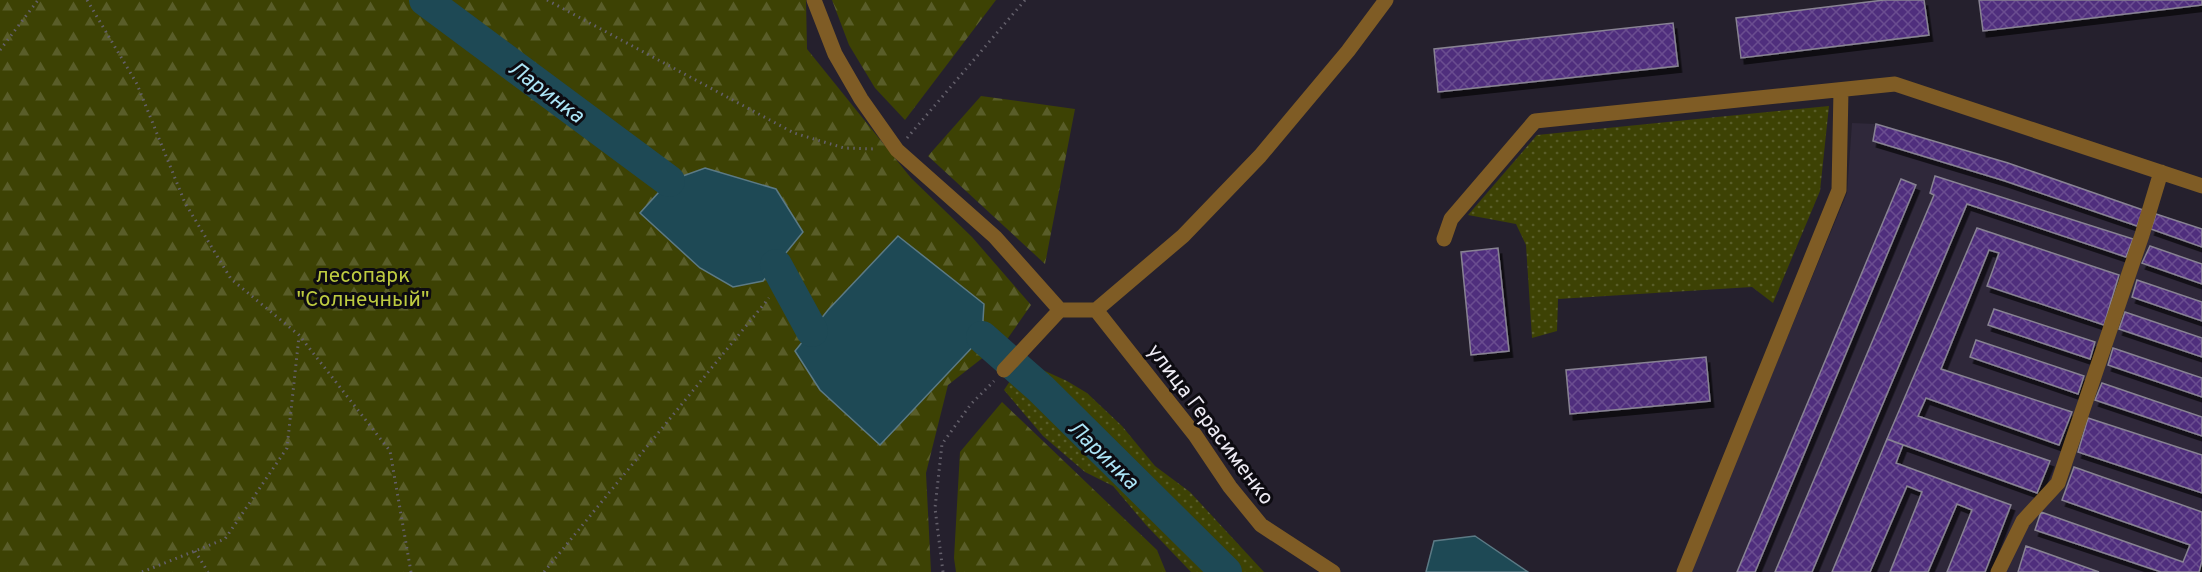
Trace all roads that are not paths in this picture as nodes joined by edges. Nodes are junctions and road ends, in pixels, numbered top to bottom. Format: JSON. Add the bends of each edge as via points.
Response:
{"nodes":[{"id":1,"x":814,"y":0,"type":"edge"},
{"id":2,"x":1386,"y":0,"type":"edge"},
{"id":3,"x":1841,"y":90,"type":"junction"},
{"id":4,"x":2161,"y":172,"type":"junction"},
{"id":5,"x":2202,"y":186,"type":"edge"},
{"id":6,"x":1444,"y":239,"type":"dead end"},
{"id":7,"x":1060,"y":310,"type":"junction"},
{"id":8,"x":1096,"y":310,"type":"junction"},
{"id":9,"x":1009,"y":364,"type":"road end"},
{"id":10,"x":1333,"y":572,"type":"edge"},
{"id":11,"x":1683,"y":572,"type":"edge"},
{"id":12,"x":1998,"y":572,"type":"edge"}],
"edges":[{"from":1,"to":7,"type":"lane","via":[[835,54],[897,150],[995,237]]},
{"from":2,"to":8,"type":"lane","via":[[1260,156],[1183,236]]},
{"from":3,"to":4,"type":"lane","via":[[1895,84]]},
{"from":3,"to":6,"type":"lane","via":[[1535,121],[1451,219]]},
{"from":3,"to":11,"type":"lane","via":[[1839,190]]},
{"from":4,"to":5,"type":"lane"},
{"from":4,"to":12,"type":"lane","via":[[2058,483],[2023,521]]},
{"from":7,"to":8,"type":"lane"},
{"from":7,"to":9,"type":"lane"},
{"from":8,"to":10,"type":"lane","name":"улица Герасименко","via":[[1261,525]]}]}
